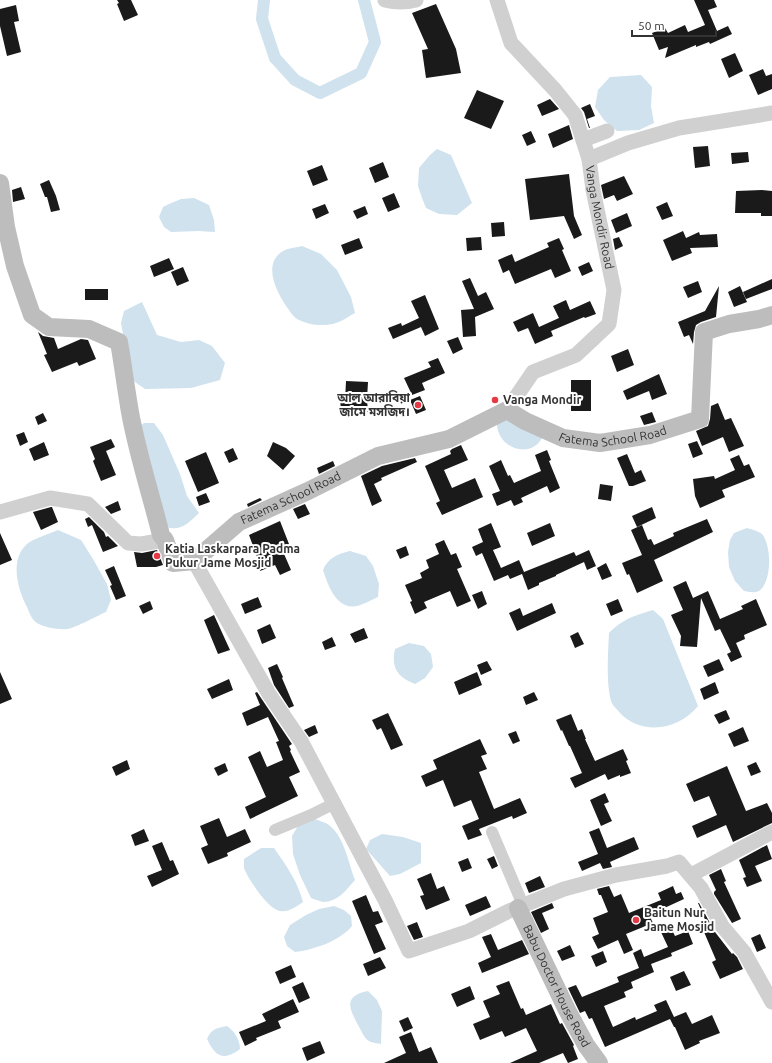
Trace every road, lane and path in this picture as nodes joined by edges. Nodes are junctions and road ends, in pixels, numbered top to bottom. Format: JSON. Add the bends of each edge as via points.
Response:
{"nodes":[{"id":1,"x":385,"y":0,"type":"edge"},
{"id":2,"x":416,"y":0,"type":"edge"},
{"id":3,"x":497,"y":0,"type":"edge"},
{"id":4,"x":772,"y":113,"type":"edge"},
{"id":5,"x":606,"y":131,"type":"dead end"},
{"id":6,"x":583,"y":140,"type":"junction"},
{"id":7,"x":589,"y":159,"type":"junction"},
{"id":8,"x":0,"y":183,"type":"edge"},
{"id":9,"x":772,"y":314,"type":"edge"},
{"id":10,"x":507,"y":410,"type":"junction"},
{"id":11,"x":0,"y":512,"type":"edge"},
{"id":12,"x":165,"y":540,"type":"junction"},
{"id":13,"x":194,"y":561,"type":"junction"},
{"id":14,"x":334,"y":803,"type":"junction"},
{"id":15,"x":275,"y":830,"type":"dead end"},
{"id":16,"x":492,"y":832,"type":"dead end"},
{"id":17,"x":772,"y":832,"type":"edge"},
{"id":18,"x":691,"y":875,"type":"junction"},
{"id":19,"x":521,"y":907,"type":"junction"},
{"id":20,"x":772,"y":1002,"type":"edge"},
{"id":21,"x":599,"y":1063,"type":"edge"}],
"edges":[{"from":1,"to":2,"type":"street","via":[[394,3]]},
{"from":3,"to":6,"type":"street","name":"Vanga Mondir Road","via":[[511,44],[555,90],[575,116]]},
{"from":4,"to":7,"type":"street","via":[[679,128],[628,143]]},
{"from":5,"to":6,"type":"street"},
{"from":6,"to":7,"type":"street","name":"Vanga Mondir Road"},
{"from":7,"to":10,"type":"street","name":"Vanga Mondir Road","via":[[614,290],[609,324],[576,355],[533,372]]},
{"from":8,"to":12,"type":"main road","via":[[15,266],[32,316],[49,327],[89,328],[119,342],[130,413],[161,534]]},
{"from":9,"to":10,"type":"main road","name":"Fatema School Road","via":[[759,320],[729,324],[704,332],[700,419],[650,435],[600,443],[563,438]]},
{"from":10,"to":13,"type":"main road","name":"Fatema School Road","via":[[449,439],[378,456],[239,522]]},
{"from":11,"to":12,"type":"street","via":[[50,498],[88,504],[128,543],[142,544]]},
{"from":12,"to":13,"type":"main road","via":[[173,563]]},
{"from":13,"to":14,"type":"street","via":[[269,694],[301,741]]},
{"from":14,"to":15,"type":"street"},
{"from":14,"to":19,"type":"street","via":[[409,951],[470,931]]},
{"from":16,"to":19,"type":"street"},
{"from":17,"to":18,"type":"street"},
{"from":18,"to":19,"type":"street","via":[[679,862],[564,889]]},
{"from":18,"to":20,"type":"street","via":[[711,904],[722,926],[744,952]]},
{"from":19,"to":21,"type":"main road","name":"Babu Doctor House Road","via":[[564,1005]]}]}
